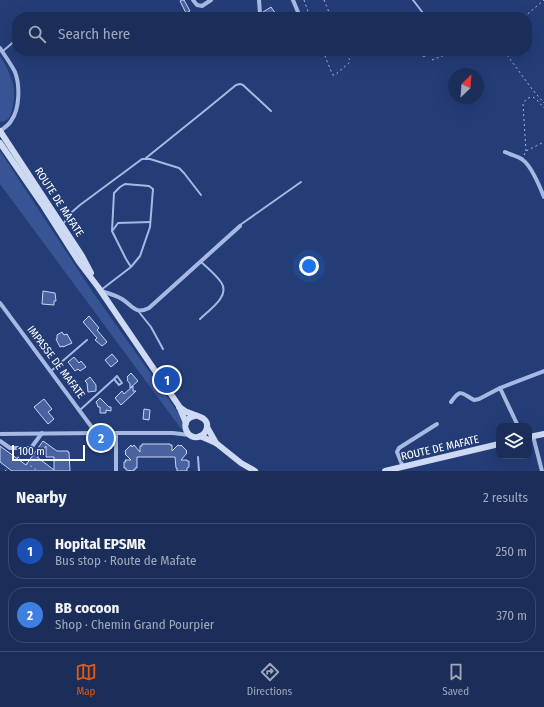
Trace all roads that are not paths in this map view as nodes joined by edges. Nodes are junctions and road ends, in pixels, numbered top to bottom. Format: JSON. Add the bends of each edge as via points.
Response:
{"nodes":[{"id":1,"x":193,"y":0,"type":"edge"},
{"id":2,"x":211,"y":0,"type":"edge"},
{"id":3,"x":258,"y":0,"type":"edge"},
{"id":4,"x":293,"y":0,"type":"edge"},
{"id":5,"x":413,"y":0,"type":"edge"},
{"id":6,"x":260,"y":12,"type":"edge"},
{"id":7,"x":298,"y":12,"type":"edge"},
{"id":8,"x":422,"y":12,"type":"edge"},
{"id":9,"x":12,"y":42,"type":"edge"},
{"id":10,"x":1,"y":50,"type":"edge"},
{"id":11,"x":271,"y":111,"type":"dead end"},
{"id":12,"x":0,"y":131,"type":"edge"},
{"id":13,"x":0,"y":144,"type":"edge"},
{"id":14,"x":505,"y":152,"type":"dead end"},
{"id":15,"x":145,"y":158,"type":"junction"},
{"id":16,"x":301,"y":182,"type":"dead end"},
{"id":17,"x":201,"y":195,"type":"dead end"},
{"id":18,"x":544,"y":197,"type":"edge"},
{"id":19,"x":150,"y":222,"type":"junction"},
{"id":20,"x":240,"y":226,"type":"joint"},
{"id":21,"x":60,"y":227,"type":"junction"},
{"id":22,"x":112,"y":231,"type":"junction"},
{"id":23,"x":201,"y":262,"type":"junction"},
{"id":24,"x":131,"y":267,"type":"junction"},
{"id":25,"x":99,"y":289,"type":"junction"},
{"id":26,"x":0,"y":302,"type":"edge"},
{"id":27,"x":139,"y":311,"type":"junction"},
{"id":28,"x":200,"y":318,"type":"dead end"},
{"id":29,"x":87,"y":340,"type":"dead end"},
{"id":30,"x":163,"y":349,"type":"dead end"},
{"id":31,"x":51,"y":371,"type":"junction"},
{"id":32,"x":544,"y":371,"type":"edge"},
{"id":33,"x":114,"y":379,"type":"dead end"},
{"id":34,"x":500,"y":388,"type":"junction"},
{"id":35,"x":451,"y":402,"type":"dead end"},
{"id":36,"x":179,"y":406,"type":"junction"},
{"id":37,"x":80,"y":410,"type":"junction"},
{"id":38,"x":195,"y":416,"type":"junction"},
{"id":39,"x":517,"y":423,"type":"edge"},
{"id":40,"x":437,"y":424,"type":"dead end"},
{"id":41,"x":186,"y":425,"type":"junction"},
{"id":42,"x":207,"y":427,"type":"junction"},
{"id":43,"x":96,"y":432,"type":"junction"},
{"id":44,"x":42,"y":433,"type":"junction"},
{"id":45,"x":116,"y":433,"type":"junction"},
{"id":46,"x":174,"y":433,"type":"junction"},
{"id":47,"x":0,"y":434,"type":"edge"},
{"id":48,"x":544,"y":434,"type":"edge"},
{"id":49,"x":190,"y":435,"type":"junction"},
{"id":50,"x":200,"y":436,"type":"junction"},
{"id":51,"x":532,"y":437,"type":"edge"},
{"id":52,"x":532,"y":440,"type":"edge"},
{"id":53,"x":0,"y":441,"type":"edge"},
{"id":54,"x":216,"y":443,"type":"junction"},
{"id":55,"x":496,"y":445,"type":"edge"},
{"id":56,"x":198,"y":457,"type":"dead end"},
{"id":57,"x":403,"y":467,"type":"junction"},
{"id":58,"x":116,"y":471,"type":"edge"},
{"id":59,"x":198,"y":471,"type":"edge"},
{"id":60,"x":255,"y":471,"type":"edge"},
{"id":61,"x":385,"y":471,"type":"edge"},
{"id":62,"x":542,"y":471,"type":"edge"}],
"edges":[{"from":1,"to":2,"type":"street","via":[[202,6]]},
{"from":3,"to":6,"type":"street"},
{"from":4,"to":7,"type":"street"},
{"from":5,"to":8,"type":"lane"},
{"from":9,"to":10,"type":"lane"},
{"from":10,"to":12,"type":"street","via":[[15,73],[18,94],[14,116]]},
{"from":11,"to":15,"type":"lane","via":[[243,85],[236,85]]},
{"from":12,"to":21,"type":"main road","name":"ROUTE DE MAFATE"},
{"from":13,"to":21,"type":"main road","name":"ROUTE DE MAFATE"},
{"from":14,"to":18,"type":"street","via":[[525,161],[536,177]]},
{"from":15,"to":17,"type":"lane","via":[[179,168]]},
{"from":15,"to":21,"type":"lane","via":[[80,205]]},
{"from":16,"to":20,"type":"lane"},
{"from":19,"to":22,"type":"lane","via":[[118,223]]},
{"from":19,"to":22,"type":"lane","via":[[152,189],[149,186],[125,184],[114,193]]},
{"from":19,"to":24,"type":"lane","via":[[140,256]]},
{"from":20,"to":23,"type":"street"},
{"from":21,"to":25,"type":"main road","name":"ROUTE DE MAFATE","via":[[82,256]]},
{"from":22,"to":24,"type":"lane"},
{"from":23,"to":27,"type":"street","via":[[149,308]]},
{"from":23,"to":28,"type":"lane","via":[[221,282],[224,289],[220,300]]},
{"from":24,"to":25,"type":"lane"},
{"from":25,"to":27,"type":"street","via":[[117,296]]},
{"from":25,"to":36,"type":"main road","name":"ROUTE DE MAFATE"},
{"from":26,"to":31,"type":"street","name":"IMPASSE DE MAFATE"},
{"from":27,"to":30,"type":"lane"},
{"from":29,"to":31,"type":"lane"},
{"from":31,"to":37,"type":"street","name":"IMPASSE DE MAFATE"},
{"from":32,"to":34,"type":"street"},
{"from":33,"to":37,"type":"lane"},
{"from":34,"to":35,"type":"street","via":[[474,400],[460,393]]},
{"from":34,"to":39,"type":"street"},
{"from":36,"to":38,"type":"main road","name":"ROUTE DE MAFATE"},
{"from":36,"to":41,"type":"main road","name":"ROUTE DE MAFATE"},
{"from":37,"to":43,"type":"street","name":"IMPASSE DE MAFATE"},
{"from":38,"to":41,"type":"main road","via":[[190,418]]},
{"from":38,"to":42,"type":"main road","via":[[204,419]]},
{"from":40,"to":57,"type":"street","via":[[399,448]]},
{"from":41,"to":46,"type":"street","via":[[181,431]]},
{"from":41,"to":49,"type":"main road"},
{"from":42,"to":50,"type":"main road","via":[[205,433]]},
{"from":42,"to":54,"type":"main road"},
{"from":43,"to":44,"type":"street"},
{"from":43,"to":45,"type":"street"},
{"from":44,"to":47,"type":"street"},
{"from":44,"to":53,"type":"street","via":[[30,448],[10,448]]},
{"from":45,"to":46,"type":"street"},
{"from":45,"to":58,"type":"street"},
{"from":46,"to":49,"type":"street"},
{"from":48,"to":51,"type":"main road"},
{"from":49,"to":50,"type":"main road"},
{"from":50,"to":54,"type":"main road"},
{"from":52,"to":62,"type":"street"},
{"from":54,"to":60,"type":"main road"},
{"from":55,"to":57,"type":"main road","name":"ROUTE DE MAFATE"},
{"from":56,"to":59,"type":"lane"},
{"from":57,"to":61,"type":"main road","name":"ROUTE DE MAFATE"}]}
